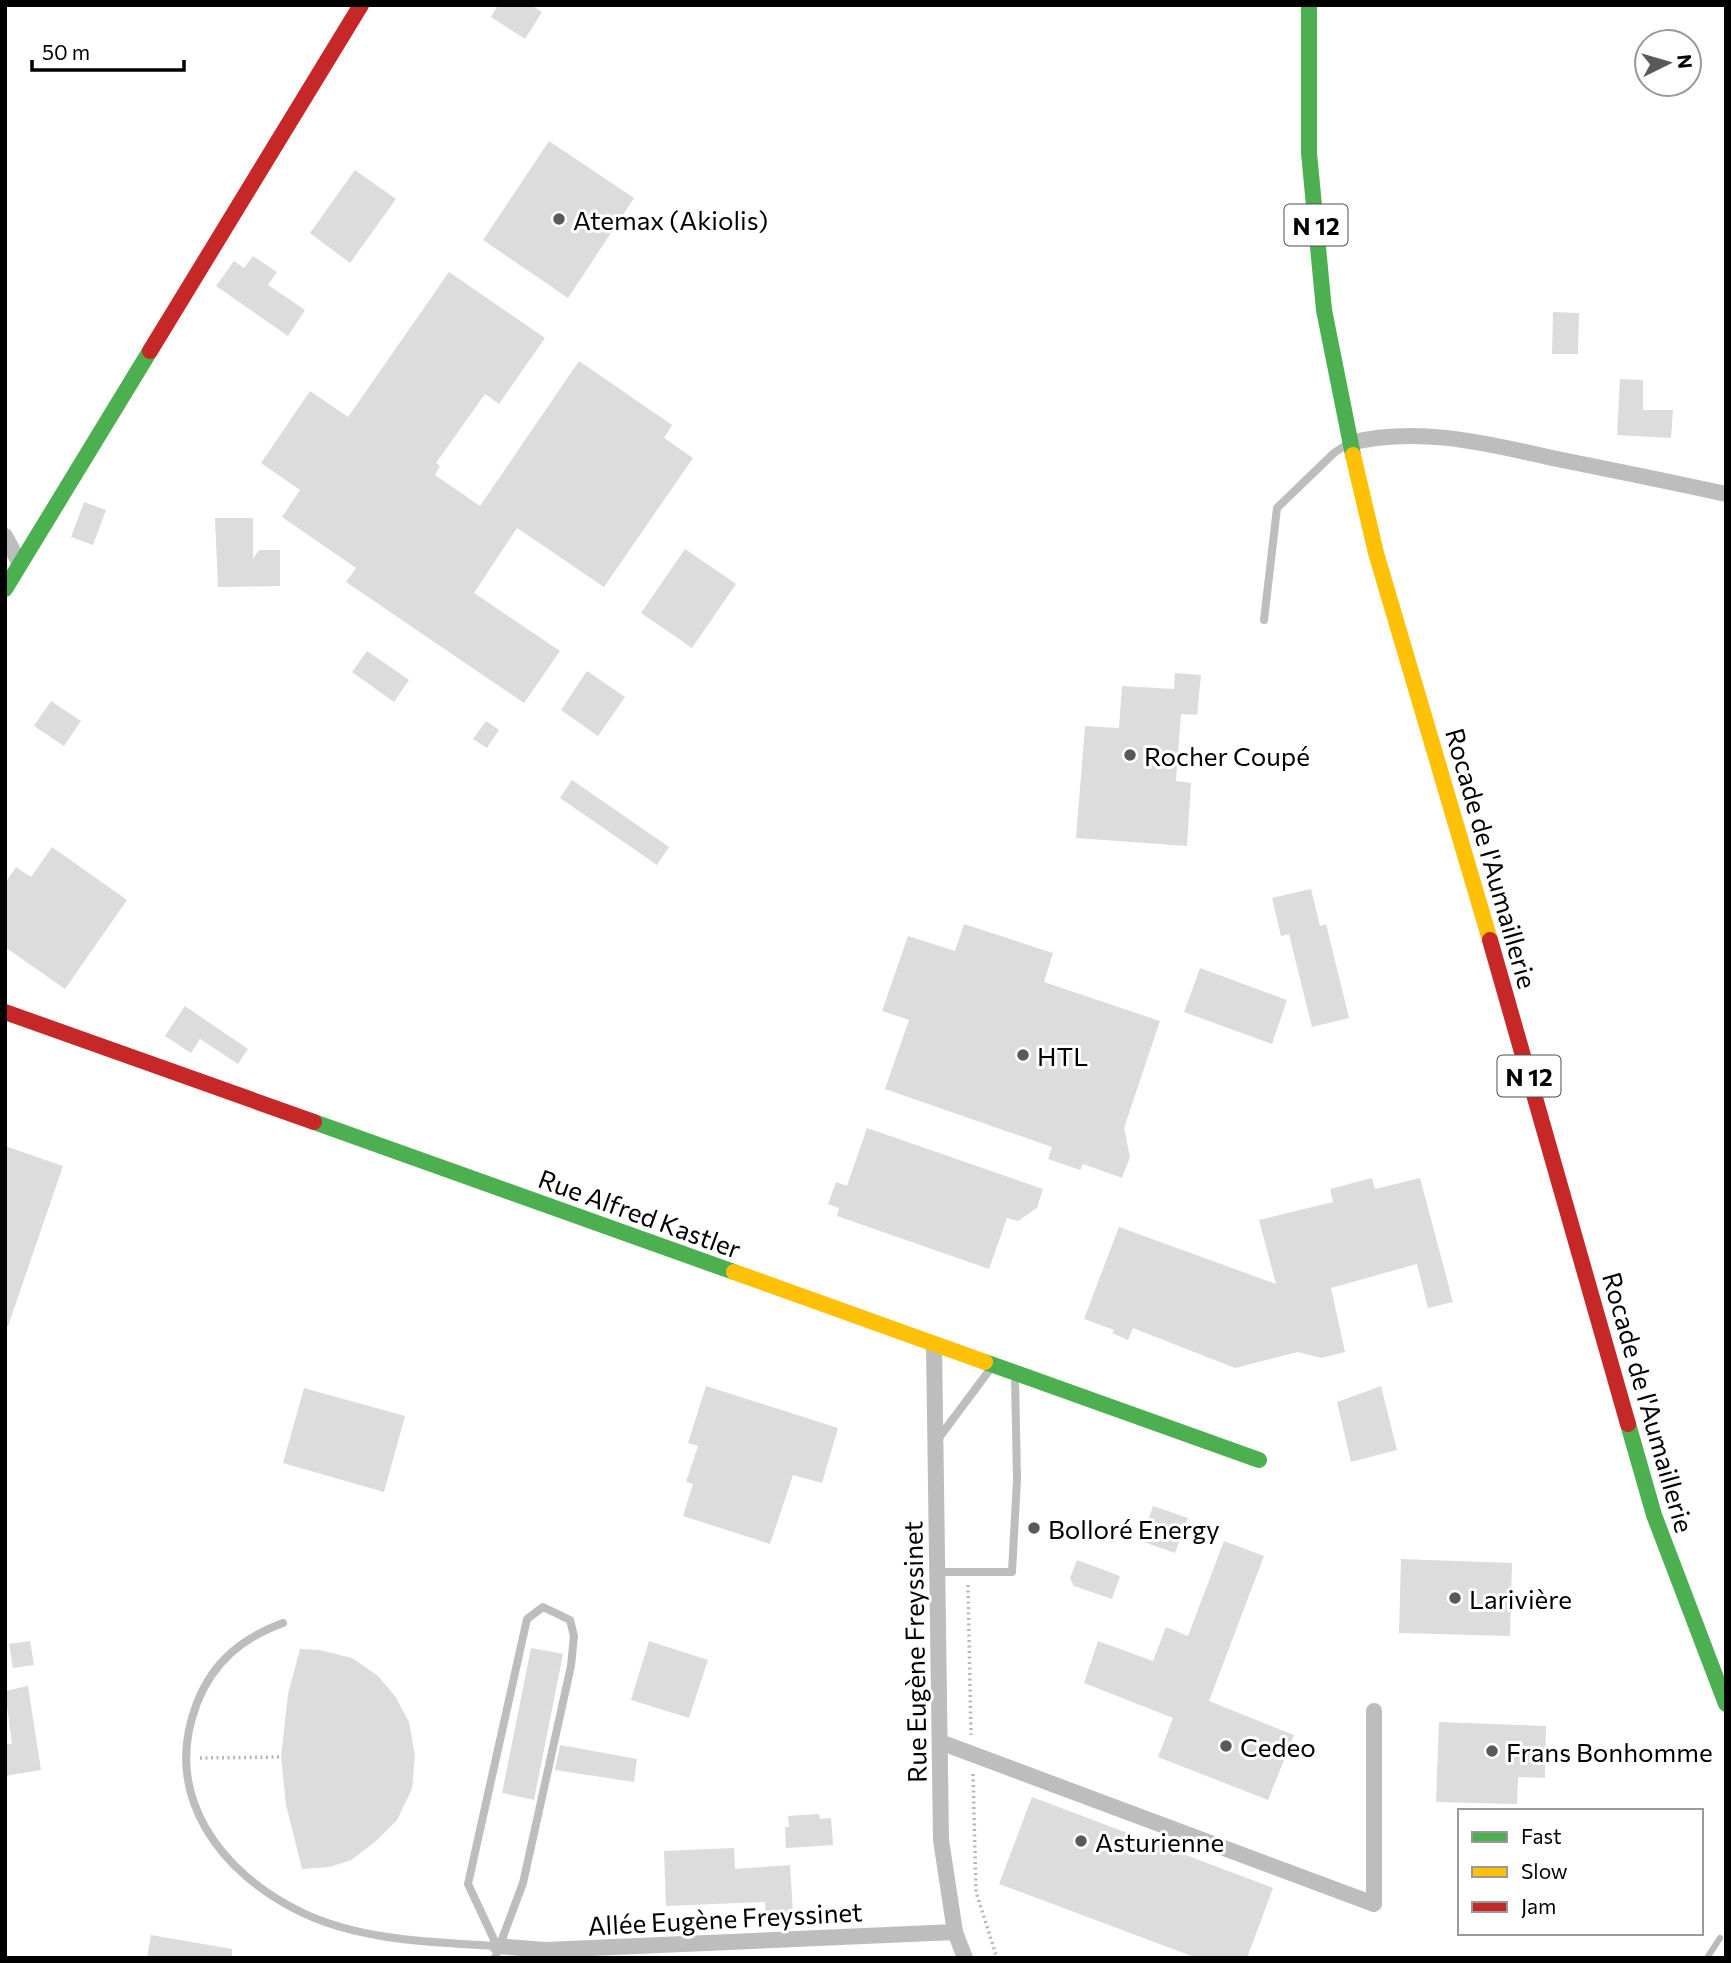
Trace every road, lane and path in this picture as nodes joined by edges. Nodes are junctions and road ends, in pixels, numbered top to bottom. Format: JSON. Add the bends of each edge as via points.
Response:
{"nodes":[{"id":1,"x":361,"y":5,"type":"edge"},
{"id":2,"x":1309,"y":5,"type":"edge"},
{"id":3,"x":1350,"y":443,"type":"junction"},
{"id":4,"x":1726,"y":494,"type":"edge"},
{"id":5,"x":5,"y":536,"type":"edge"},
{"id":6,"x":20,"y":564,"type":"junction"},
{"id":7,"x":5,"y":589,"type":"edge"},
{"id":8,"x":1264,"y":620,"type":"dead end"},
{"id":9,"x":5,"y":1012,"type":"edge"},
{"id":10,"x":934,"y":1344,"type":"junction"},
{"id":11,"x":993,"y":1366,"type":"junction"},
{"id":12,"x":1014,"y":1372,"type":"junction"},
{"id":13,"x":937,"y":1441,"type":"junction"},
{"id":14,"x":1259,"y":1460,"type":"dead end"},
{"id":15,"x":938,"y":1572,"type":"junction"},
{"id":16,"x":283,"y":1623,"type":"dead end"},
{"id":17,"x":1726,"y":1704,"type":"edge"},
{"id":18,"x":1374,"y":1711,"type":"dead end"},
{"id":19,"x":940,"y":1742,"type":"junction"},
{"id":20,"x":281,"y":1757,"type":"dead end"},
{"id":21,"x":186,"y":1758,"type":"junction"},
{"id":22,"x":955,"y":1931,"type":"junction"},
{"id":23,"x":496,"y":1952,"type":"edge"},
{"id":24,"x":964,"y":1958,"type":"edge"}],
"edges":[{"from":1,"to":6,"type":"street"},
{"from":2,"to":3,"type":"street","name":"Rocade de l'Aumaillerie","number":"N 12","via":[[1309,153],[1324,310]]},
{"from":3,"to":4,"type":"street","via":[[1372,437],[1471,440]]},
{"from":3,"to":8,"type":"lane","via":[[1277,508]]},
{"from":3,"to":17,"type":"street","name":"Rocade de l'Aumaillerie","number":"N 12","via":[[1376,553],[1654,1515]]},
{"from":5,"to":6,"type":"street"},
{"from":6,"to":7,"type":"street"},
{"from":9,"to":10,"type":"street","name":"Rue Alfred Kastler"},
{"from":10,"to":11,"type":"street","name":"Rue Alfred Kastler"},
{"from":10,"to":13,"type":"street","name":"Rue Eugène Freyssinet"},
{"from":11,"to":12,"type":"street","name":"Rue Alfred Kastler"},
{"from":11,"to":13,"type":"lane"},
{"from":12,"to":14,"type":"street","name":"Rue Alfred Kastler"},
{"from":12,"to":15,"type":"lane","via":[[1017,1480],[1012,1572]]},
{"from":13,"to":15,"type":"street","name":"Rue Eugène Freyssinet"},
{"from":15,"to":19,"type":"street","name":"Rue Eugène Freyssinet"},
{"from":16,"to":21,"type":"lane","via":[[259,1632],[218,1664],[195,1709],[186,1736]]},
{"from":18,"to":19,"type":"street","via":[[1374,1903]]},
{"from":19,"to":22,"type":"street","name":"Rue Eugène Freyssinet","via":[[941,1840]]},
{"from":20,"to":21,"type":"path"},
{"from":21,"to":23,"type":"lane","via":[[192,1798],[203,1823],[234,1867],[268,1893],[303,1913],[354,1930]]},
{"from":22,"to":23,"type":"street","name":"Allée Eugène Freyssinet"},
{"from":22,"to":24,"type":"street","name":"Rue Eugène Freyssinet"},
{"from":23,"to":23,"type":"lane","via":[[523,1883],[571,1666],[574,1636],[570,1619],[542,1607],[527,1619],[468,1884]]}]}
